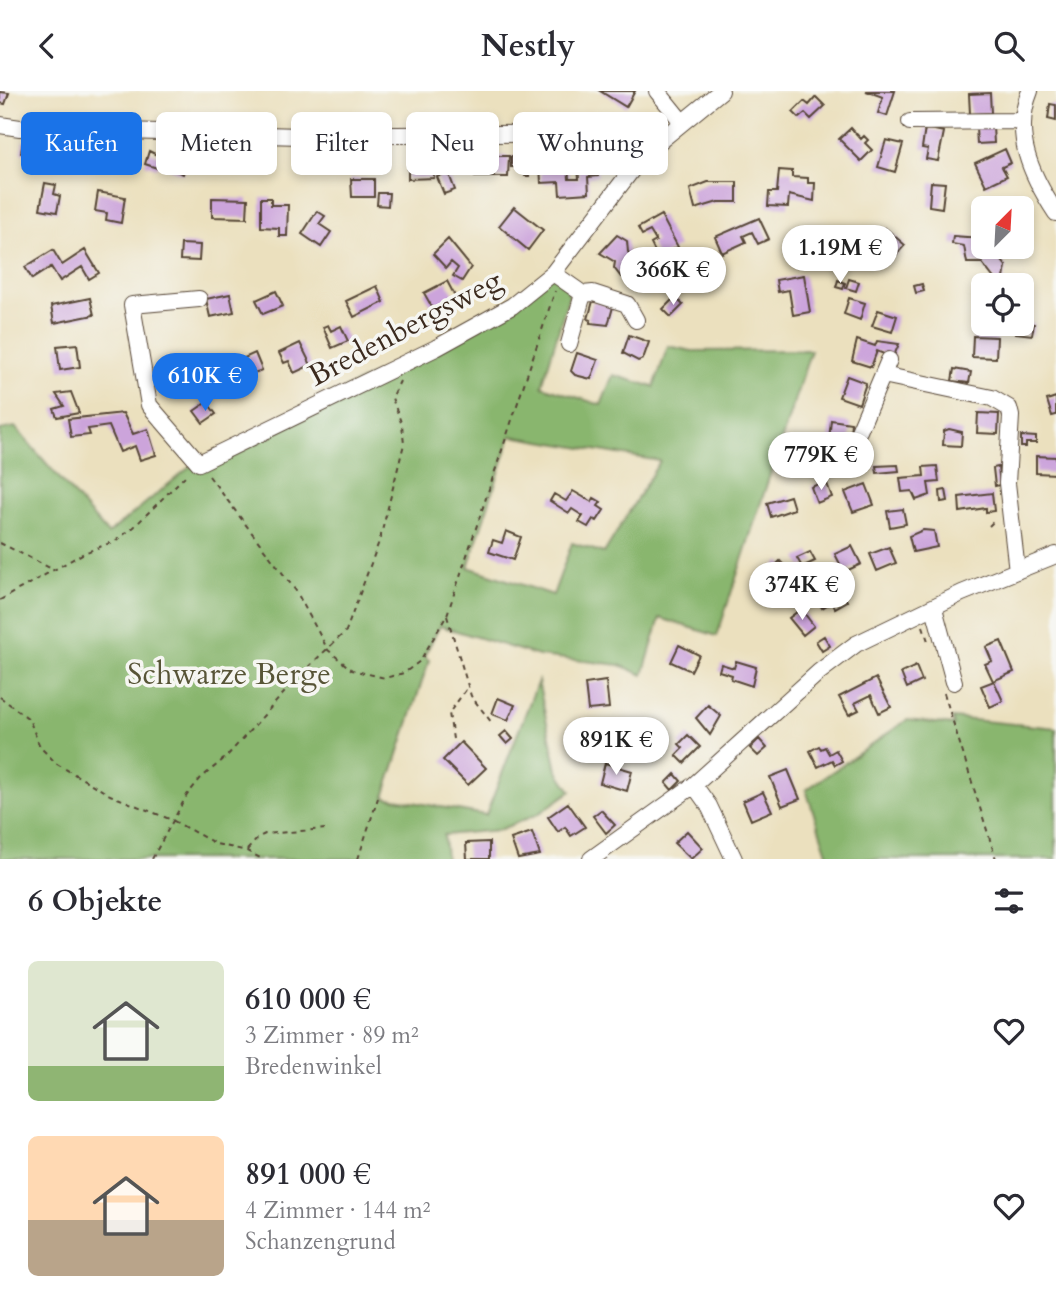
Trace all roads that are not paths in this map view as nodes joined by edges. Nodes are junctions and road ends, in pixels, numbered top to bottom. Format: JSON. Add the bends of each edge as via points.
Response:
{"nodes":[{"id":1,"x":657,"y":91,"type":"edge"},
{"id":2,"x":721,"y":91,"type":"edge"},
{"id":3,"x":1030,"y":91,"type":"edge"},
{"id":4,"x":1021,"y":121,"type":"junction"},
{"id":5,"x":682,"y":122,"type":"junction"},
{"id":6,"x":910,"y":122,"type":"dead end"},
{"id":7,"x":0,"y":125,"type":"edge"},
{"id":8,"x":513,"y":134,"type":"edge"},
{"id":9,"x":668,"y":134,"type":"edge"},
{"id":10,"x":628,"y":175,"type":"edge"},
{"id":11,"x":1056,"y":213,"type":"edge"},
{"id":12,"x":553,"y":273,"type":"junction"},
{"id":13,"x":583,"y":294,"type":"junction"},
{"id":14,"x":199,"y":299,"type":"dead end"},
{"id":15,"x":636,"y":320,"type":"dead end"},
{"id":16,"x":569,"y":344,"type":"dead end"},
{"id":17,"x":859,"y":431,"type":"dead end"},
{"id":18,"x":1056,"y":555,"type":"edge"},
{"id":19,"x":1017,"y":571,"type":"junction"},
{"id":20,"x":934,"y":608,"type":"junction"},
{"id":21,"x":954,"y":682,"type":"dead end"},
{"id":22,"x":694,"y":785,"type":"junction"},
{"id":23,"x":591,"y":859,"type":"edge"},
{"id":24,"x":734,"y":859,"type":"edge"}],
"edges":[{"from":1,"to":5,"type":"street"},
{"from":2,"to":5,"type":"street","name":"Bredenbergsweg"},
{"from":3,"to":4,"type":"street"},
{"from":4,"to":6,"type":"street"},
{"from":4,"to":11,"type":"street","via":[[1022,143]]},
{"from":5,"to":9,"type":"street","name":"Bredenbergsweg"},
{"from":7,"to":8,"type":"street","via":[[301,136]]},
{"from":10,"to":12,"type":"street","name":"Bredenbergsweg"},
{"from":12,"to":13,"type":"street"},
{"from":12,"to":14,"type":"street","name":"Bredenbergsweg","via":[[512,306],[436,348],[199,463],[149,405],[132,305]]},
{"from":13,"to":15,"type":"street","via":[[627,304]]},
{"from":13,"to":16,"type":"street"},
{"from":17,"to":19,"type":"street","via":[[886,367],[997,399],[1009,408],[1007,484]]},
{"from":18,"to":19,"type":"street"},
{"from":19,"to":20,"type":"street"},
{"from":20,"to":21,"type":"street"},
{"from":20,"to":22,"type":"street","via":[[841,655]]},
{"from":22,"to":23,"type":"street"},
{"from":22,"to":24,"type":"street"}]}
